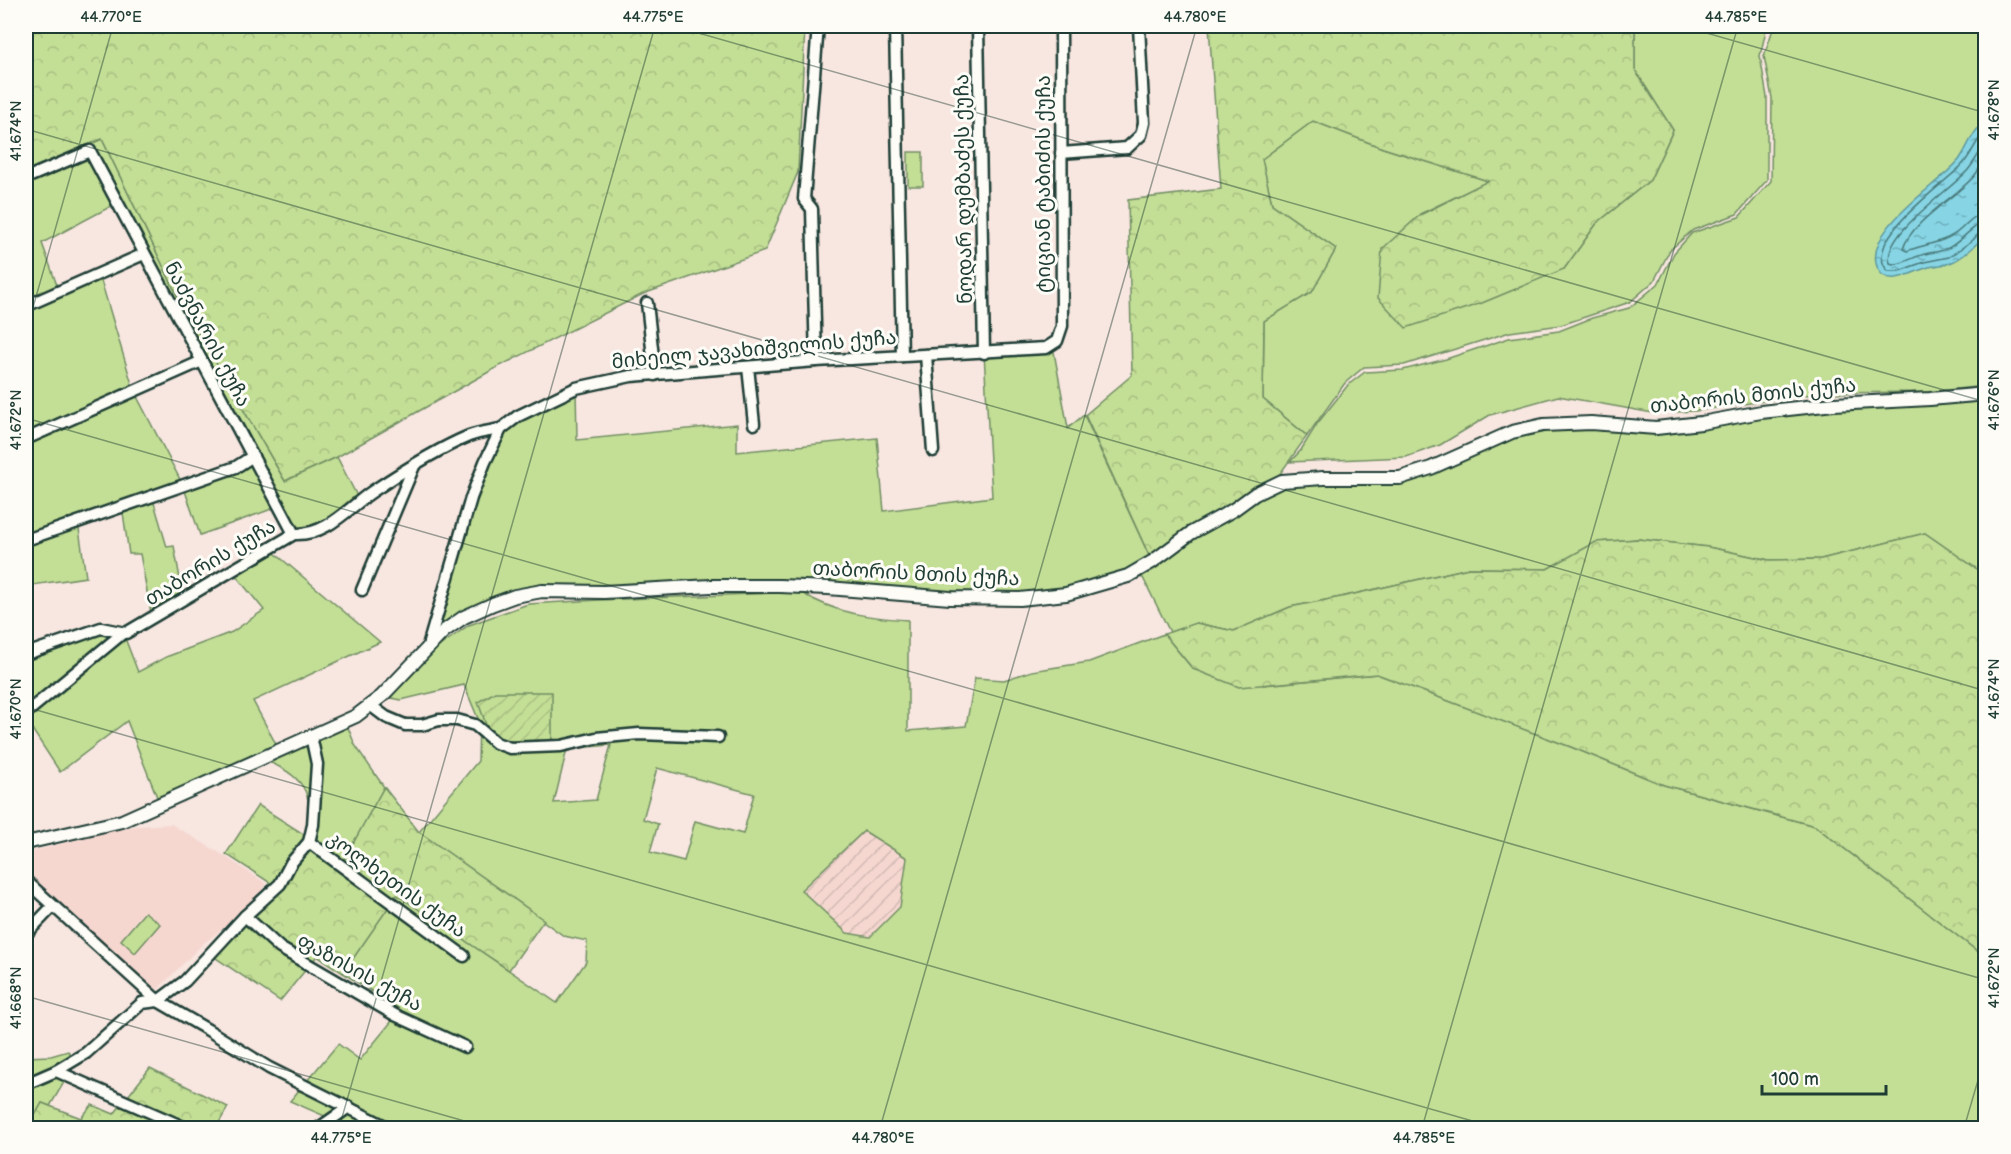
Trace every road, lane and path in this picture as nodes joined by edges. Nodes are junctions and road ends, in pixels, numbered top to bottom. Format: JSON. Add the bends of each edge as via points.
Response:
{"nodes":[{"id":1,"x":818,"y":26,"type":"edge"},
{"id":2,"x":895,"y":26,"type":"edge"},
{"id":3,"x":978,"y":26,"type":"edge"},
{"id":4,"x":1060,"y":26,"type":"edge"},
{"id":5,"x":1139,"y":26,"type":"edge"},
{"id":6,"x":1061,"y":153,"type":"junction"},
{"id":7,"x":26,"y":178,"type":"edge"},
{"id":8,"x":144,"y":254,"type":"junction"},
{"id":9,"x":647,"y":303,"type":"dead end"},
{"id":10,"x":26,"y":306,"type":"edge"},
{"id":11,"x":1057,"y":341,"type":"joint"},
{"id":12,"x":984,"y":353,"type":"junction"},
{"id":13,"x":926,"y":355,"type":"junction"},
{"id":14,"x":902,"y":356,"type":"junction"},
{"id":15,"x":202,"y":361,"type":"junction"},
{"id":16,"x":816,"y":361,"type":"junction"},
{"id":17,"x":748,"y":368,"type":"junction"},
{"id":18,"x":655,"y":375,"type":"junction"},
{"id":19,"x":1986,"y":394,"type":"edge"},
{"id":20,"x":754,"y":424,"type":"dead end"},
{"id":21,"x":501,"y":429,"type":"junction"},
{"id":22,"x":26,"y":439,"type":"edge"},
{"id":23,"x":933,"y":451,"type":"dead end"},
{"id":24,"x":253,"y":456,"type":"junction"},
{"id":25,"x":414,"y":466,"type":"junction"},
{"id":26,"x":294,"y":534,"type":"junction"},
{"id":27,"x":26,"y":540,"type":"edge"},
{"id":28,"x":362,"y":590,"type":"dead end"},
{"id":29,"x":123,"y":633,"type":"junction"},
{"id":30,"x":428,"y":646,"type":"junction"},
{"id":31,"x":26,"y":654,"type":"edge"},
{"id":32,"x":370,"y":705,"type":"junction"},
{"id":33,"x":26,"y":713,"type":"edge"},
{"id":34,"x":311,"y":736,"type":"junction"},
{"id":35,"x":718,"y":737,"type":"dead end"},
{"id":36,"x":309,"y":842,"type":"junction"},
{"id":37,"x":26,"y":843,"type":"edge"},
{"id":38,"x":26,"y":881,"type":"edge"},
{"id":39,"x":54,"y":906,"type":"junction"},
{"id":40,"x":245,"y":916,"type":"junction"},
{"id":41,"x":26,"y":934,"type":"edge"},
{"id":42,"x":464,"y":956,"type":"dead end"},
{"id":43,"x":158,"y":1001,"type":"junction"},
{"id":44,"x":465,"y":1047,"type":"dead end"},
{"id":45,"x":56,"y":1071,"type":"junction"},
{"id":46,"x":26,"y":1084,"type":"edge"},
{"id":47,"x":349,"y":1107,"type":"junction"},
{"id":48,"x":186,"y":1128,"type":"edge"},
{"id":49,"x":319,"y":1128,"type":"edge"},
{"id":50,"x":389,"y":1128,"type":"edge"}],
"edges":[{"from":1,"to":16,"type":"street","via":[[804,199],[812,209]]},
{"from":2,"to":14,"type":"street"},
{"from":3,"to":12,"type":"street","name":"ნოდარ დუმბაძეს ქუჩა"},
{"from":4,"to":6,"type":"street","name":"ტიციან ტაბიძის ქუჩა"},
{"from":5,"to":6,"type":"street","via":[[1144,123],[1141,135],[1122,149]]},
{"from":6,"to":11,"type":"street","name":"ტიციან ტაბიძის ქუჩა","via":[[1062,326]]},
{"from":7,"to":8,"type":"street","name":"ნაძვნარის ქუჩა","via":[[90,151]]},
{"from":8,"to":10,"type":"street"},
{"from":8,"to":15,"type":"street","name":"ნაძვნარის ქუჩა"},
{"from":9,"to":18,"type":"street"},
{"from":11,"to":12,"type":"street","name":"მიხეილ ჯავახიშვილის ქუჩა","via":[[1046,348]]},
{"from":12,"to":13,"type":"street","name":"მიხეილ ჯავახიშვილის ქუჩა"},
{"from":13,"to":14,"type":"street","name":"მიხეილ ჯავახიშვილის ქუჩა"},
{"from":13,"to":23,"type":"street"},
{"from":14,"to":16,"type":"street","name":"მიხეილ ჯავახიშვილის ქუჩა"},
{"from":15,"to":22,"type":"street"},
{"from":15,"to":24,"type":"street","name":"ნაძვნარის ქუჩა"},
{"from":16,"to":17,"type":"street","name":"მიხეილ ჯავახიშვილის ქუჩა"},
{"from":17,"to":18,"type":"street","name":"მიხეილ ჯავახიშვილის ქუჩა"},
{"from":17,"to":20,"type":"street"},
{"from":18,"to":21,"type":"street","name":"მიხეილ ჯავახიშვილის ქუჩა","via":[[576,388],[518,416]]},
{"from":19,"to":30,"type":"main road","name":"თაბორის მთის ქუჩა","via":[[1834,404],[1656,428],[1591,423],[1543,425],[1512,432],[1400,478],[1282,481],[1191,532],[1128,576],[1066,594],[1020,599],[950,598],[780,586],[542,591],[515,596],[474,613]]},
{"from":21,"to":25,"type":"street","name":"თაბორის ქუჩა","via":[[470,435]]},
{"from":21,"to":30,"type":"street","via":[[471,498]]},
{"from":24,"to":26,"type":"street","name":"ნაძვნარის ქუჩა"},
{"from":24,"to":27,"type":"street","via":[[236,467]]},
{"from":25,"to":26,"type":"street","name":"თაბორის ქუჩა","via":[[323,528]]},
{"from":25,"to":28,"type":"street"},
{"from":26,"to":29,"type":"street","name":"თაბორის ქუჩა"},
{"from":29,"to":31,"type":"street","via":[[101,628]]},
{"from":29,"to":33,"type":"street","name":"თაბორის ქუჩა"},
{"from":30,"to":32,"type":"main road"},
{"from":32,"to":34,"type":"main road","via":[[356,716]]},
{"from":32,"to":35,"type":"street","via":[[405,725],[439,720],[475,725],[496,743],[510,748],[561,746],[639,734]]},
{"from":34,"to":36,"type":"street","via":[[317,764]]},
{"from":34,"to":37,"type":"main road","via":[[122,821]]},
{"from":36,"to":40,"type":"street","via":[[280,884]]},
{"from":36,"to":42,"type":"street","name":"კოლხეთის ქუჩა"},
{"from":38,"to":39,"type":"street"},
{"from":39,"to":41,"type":"street"},
{"from":39,"to":43,"type":"street"},
{"from":40,"to":43,"type":"street","via":[[184,981]]},
{"from":40,"to":44,"type":"street","name":"ფაზისის ქუჩა","via":[[280,948],[395,1015]]},
{"from":43,"to":45,"type":"street","via":[[142,1003],[86,1053]]},
{"from":43,"to":47,"type":"street","via":[[269,1068]]},
{"from":45,"to":46,"type":"street"},
{"from":45,"to":48,"type":"street"},
{"from":47,"to":49,"type":"street"},
{"from":47,"to":50,"type":"street"}]}
